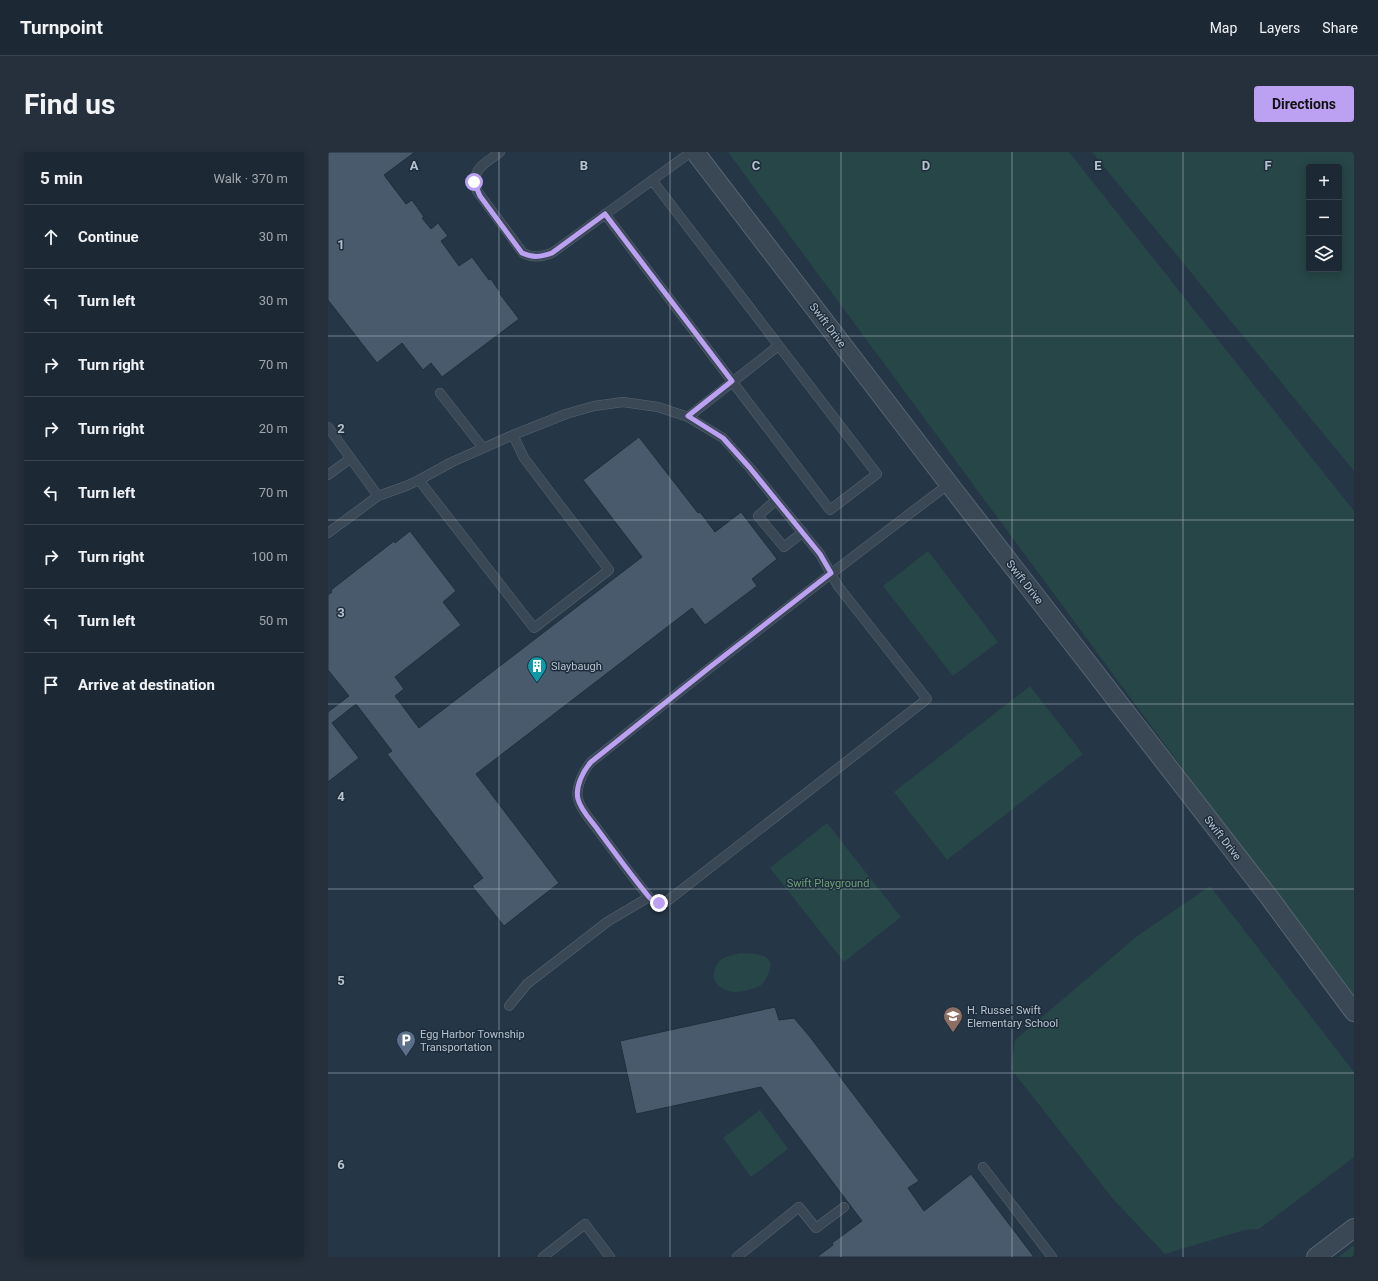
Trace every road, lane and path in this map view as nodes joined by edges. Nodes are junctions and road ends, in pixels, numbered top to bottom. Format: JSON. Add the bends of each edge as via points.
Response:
{"nodes":[{"id":1,"x":500,"y":152,"type":"edge"},
{"id":2,"x":691,"y":152,"type":"edge"},
{"id":3,"x":695,"y":152,"type":"edge"},
{"id":4,"x":652,"y":180,"type":"junction"},
{"id":5,"x":605,"y":214,"type":"junction"},
{"id":6,"x":778,"y":346,"type":"junction"},
{"id":7,"x":732,"y":381,"type":"junction"},
{"id":8,"x":440,"y":393,"type":"dead end"},
{"id":9,"x":688,"y":416,"type":"junction"},
{"id":10,"x":328,"y":427,"type":"edge"},
{"id":11,"x":513,"y":435,"type":"junction"},
{"id":12,"x":483,"y":448,"type":"junction"},
{"id":13,"x":351,"y":458,"type":"junction"},
{"id":14,"x":328,"y":475,"type":"edge"},
{"id":15,"x":419,"y":480,"type":"junction"},
{"id":16,"x":949,"y":484,"type":"junction"},
{"id":17,"x":378,"y":496,"type":"junction"},
{"id":18,"x":776,"y":500,"type":"junction"},
{"id":19,"x":803,"y":532,"type":"junction"},
{"id":20,"x":328,"y":533,"type":"edge"},
{"id":21,"x":831,"y":573,"type":"junction"},
{"id":22,"x":649,"y":897,"type":"junction"},
{"id":23,"x":509,"y":1006,"type":"dead end"},
{"id":24,"x":1354,"y":1012,"type":"edge"},
{"id":25,"x":983,"y":1167,"type":"dead end"},
{"id":26,"x":844,"y":1206,"type":"dead end"},
{"id":27,"x":1354,"y":1228,"type":"edge"},
{"id":28,"x":543,"y":1257,"type":"edge"},
{"id":29,"x":610,"y":1257,"type":"edge"},
{"id":30,"x":737,"y":1257,"type":"edge"},
{"id":31,"x":1052,"y":1257,"type":"edge"},
{"id":32,"x":1316,"y":1257,"type":"edge"}],
"edges":[{"from":1,"to":5,"type":"lane","via":[[477,170],[474,182],[480,196],[522,253],[534,257],[552,253]]},
{"from":2,"to":4,"type":"lane"},
{"from":3,"to":16,"type":"street","name":"Swift Drive"},
{"from":4,"to":5,"type":"lane"},
{"from":4,"to":6,"type":"lane"},
{"from":5,"to":7,"type":"lane"},
{"from":6,"to":7,"type":"lane"},
{"from":6,"to":7,"type":"lane","via":[[877,474],[830,510]]},
{"from":7,"to":9,"type":"lane"},
{"from":8,"to":12,"type":"lane"},
{"from":9,"to":11,"type":"lane","via":[[658,407],[623,402],[594,406],[566,414]]},
{"from":9,"to":18,"type":"lane","via":[[723,438]]},
{"from":10,"to":13,"type":"lane"},
{"from":11,"to":12,"type":"lane"},
{"from":11,"to":15,"type":"lane","via":[[524,458],[609,570],[534,628]]},
{"from":12,"to":15,"type":"lane"},
{"from":13,"to":14,"type":"lane"},
{"from":13,"to":17,"type":"lane"},
{"from":15,"to":17,"type":"lane"},
{"from":16,"to":21,"type":"lane"},
{"from":16,"to":24,"type":"street","name":"Swift Drive","via":[[1269,897]]},
{"from":17,"to":20,"type":"lane"},
{"from":18,"to":19,"type":"lane"},
{"from":18,"to":19,"type":"lane","via":[[758,516],[784,547]]},
{"from":19,"to":21,"type":"lane"},
{"from":21,"to":22,"type":"lane","via":[[585,769],[578,792],[583,810]]},
{"from":21,"to":22,"type":"lane","via":[[838,586],[927,699],[666,902],[654,902]]},
{"from":22,"to":23,"type":"lane","via":[[606,922],[527,984]]},
{"from":25,"to":31,"type":"lane"},
{"from":26,"to":30,"type":"lane","via":[[816,1228],[799,1206]]},
{"from":27,"to":32,"type":"street"},
{"from":28,"to":29,"type":"lane","via":[[585,1224]]}]}
